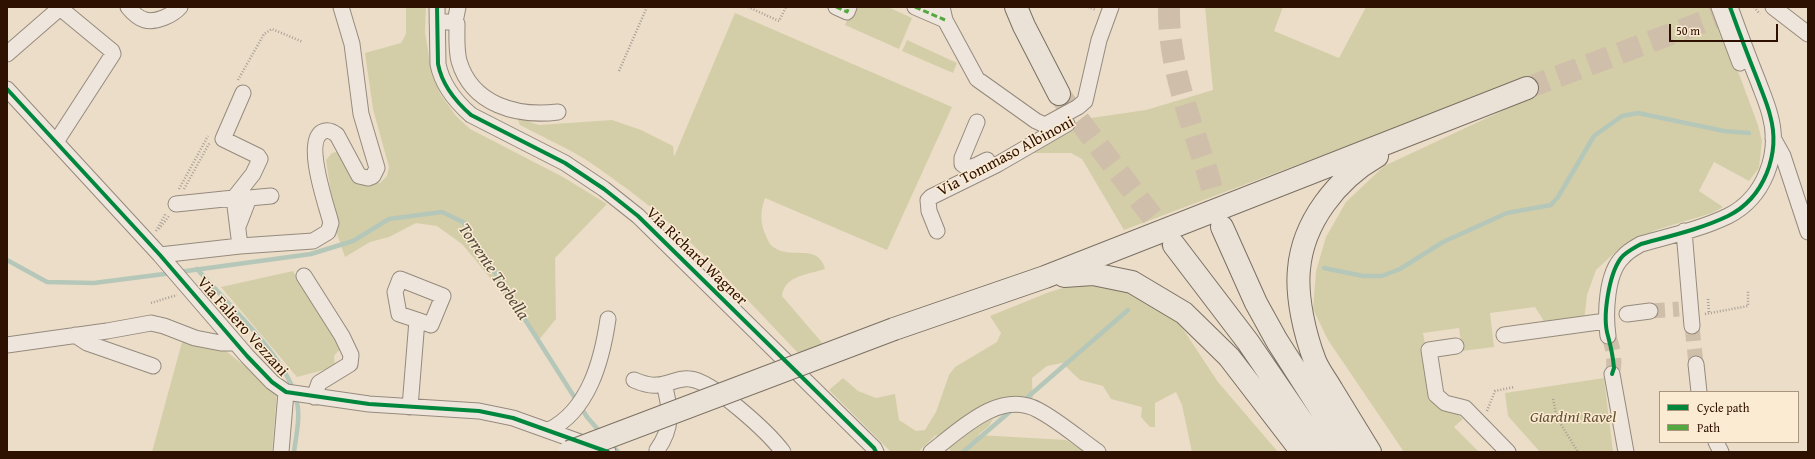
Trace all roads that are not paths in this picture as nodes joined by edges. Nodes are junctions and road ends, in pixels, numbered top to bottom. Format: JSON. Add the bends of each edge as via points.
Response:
{"nodes":[{"id":1,"x":60,"y":7,"type":"edge"},
{"id":2,"x":128,"y":7,"type":"edge"},
{"id":3,"x":180,"y":7,"type":"edge"},
{"id":4,"x":341,"y":7,"type":"edge"},
{"id":5,"x":458,"y":7,"type":"edge"},
{"id":6,"x":836,"y":7,"type":"edge"},
{"id":7,"x":849,"y":7,"type":"edge"},
{"id":8,"x":915,"y":7,"type":"edge"},
{"id":9,"x":1016,"y":7,"type":"edge"},
{"id":10,"x":1111,"y":7,"type":"edge"},
{"id":11,"x":1719,"y":7,"type":"edge"},
{"id":12,"x":1730,"y":7,"type":"edge"},
{"id":13,"x":1773,"y":7,"type":"edge"},
{"id":14,"x":437,"y":14,"type":"edge"},
{"id":15,"x":944,"y":14,"type":"edge"},
{"id":16,"x":455,"y":22,"type":"junction"},
{"id":17,"x":1808,"y":34,"type":"edge"},
{"id":18,"x":7,"y":54,"type":"edge"},
{"id":19,"x":1527,"y":88,"type":"tunnel mouth"},
{"id":20,"x":7,"y":89,"type":"edge"},
{"id":21,"x":243,"y":93,"type":"dead end"},
{"id":22,"x":1059,"y":94,"type":"tunnel mouth"},
{"id":23,"x":1082,"y":104,"type":"junction"},
{"id":24,"x":558,"y":112,"type":"dead end"},
{"id":25,"x":977,"y":122,"type":"dead end"},
{"id":26,"x":1441,"y":122,"type":"junction"},
{"id":27,"x":1045,"y":125,"type":"junction"},
{"id":28,"x":1773,"y":138,"type":"junction"},
{"id":29,"x":56,"y":142,"type":"junction"},
{"id":30,"x":271,"y":196,"type":"dead end"},
{"id":31,"x":234,"y":198,"type":"junction"},
{"id":32,"x":176,"y":204,"type":"dead end"},
{"id":33,"x":1222,"y":228,"type":"tunnel mouth"},
{"id":34,"x":238,"y":229,"type":"junction"},
{"id":35,"x":937,"y":231,"type":"dead end"},
{"id":36,"x":1684,"y":231,"type":"junction"},
{"id":37,"x":1808,"y":232,"type":"edge"},
{"id":38,"x":1174,"y":245,"type":"tunnel mouth"},
{"id":39,"x":240,"y":246,"type":"junction"},
{"id":40,"x":163,"y":258,"type":"junction"},
{"id":41,"x":304,"y":276,"type":"dead end"},
{"id":42,"x":1045,"y":277,"type":"junction"},
{"id":43,"x":1650,"y":311,"type":"tunnel mouth"},
{"id":44,"x":1627,"y":314,"type":"dead end"},
{"id":45,"x":1688,"y":315,"type":"tunnel mouth"},
{"id":46,"x":608,"y":319,"type":"dead end"},
{"id":47,"x":417,"y":320,"type":"dead end"},
{"id":48,"x":75,"y":335,"type":"junction"},
{"id":49,"x":1504,"y":335,"type":"dead end"},
{"id":50,"x":236,"y":342,"type":"junction"},
{"id":51,"x":7,"y":345,"type":"edge"},
{"id":52,"x":1456,"y":346,"type":"dead end"},
{"id":53,"x":1696,"y":364,"type":"tunnel mouth"},
{"id":54,"x":153,"y":366,"type":"dead end"},
{"id":55,"x":1612,"y":374,"type":"tunnel mouth"},
{"id":56,"x":634,"y":380,"type":"dead end"},
{"id":57,"x":664,"y":384,"type":"junction"},
{"id":58,"x":1699,"y":391,"type":"edge"},
{"id":59,"x":286,"y":392,"type":"junction"},
{"id":60,"x":312,"y":396,"type":"junction"},
{"id":61,"x":410,"y":407,"type":"junction"},
{"id":62,"x":544,"y":429,"type":"junction"},
{"id":63,"x":1716,"y":443,"type":"edge"},
{"id":64,"x":658,"y":451,"type":"edge"},
{"id":65,"x":281,"y":452,"type":"edge"},
{"id":66,"x":564,"y":452,"type":"edge"},
{"id":67,"x":569,"y":452,"type":"edge"},
{"id":68,"x":608,"y":452,"type":"edge"},
{"id":69,"x":782,"y":452,"type":"edge"},
{"id":70,"x":876,"y":452,"type":"edge"},
{"id":71,"x":931,"y":452,"type":"edge"},
{"id":72,"x":1098,"y":452,"type":"edge"},
{"id":73,"x":1302,"y":452,"type":"edge"},
{"id":74,"x":1323,"y":452,"type":"edge"},
{"id":75,"x":1348,"y":452,"type":"edge"},
{"id":76,"x":1370,"y":452,"type":"edge"},
{"id":77,"x":1508,"y":452,"type":"edge"},
{"id":78,"x":1626,"y":452,"type":"edge"},
{"id":79,"x":1721,"y":452,"type":"edge"}],
"edges":[{"from":1,"to":18,"type":"street"},
{"from":1,"to":29,"type":"street","via":[[113,54]]},
{"from":2,"to":3,"type":"street","via":[[134,14],[146,20],[167,16]]},
{"from":4,"to":39,"type":"street","name":"Via Faliero Vezzani","via":[[352,44],[361,114],[376,171],[368,178],[359,176],[337,135],[328,131],[322,133],[317,140],[315,160],[331,223],[330,230],[313,241]]},
{"from":5,"to":16,"type":"street"},
{"from":6,"to":7,"type":"street","via":[[847,12]]},
{"from":8,"to":15,"type":"street"},
{"from":9,"to":22,"type":"highway"},
{"from":10,"to":23,"type":"street","name":"Via Tommaso Albinoni","via":[[1099,40],[1087,98]]},
{"from":11,"to":28,"type":"street","via":[[1762,119]]},
{"from":12,"to":28,"type":"street","via":[[1771,116]]},
{"from":13,"to":17,"type":"street"},
{"from":14,"to":16,"type":"street"},
{"from":14,"to":70,"type":"street","name":"Via Richard Wagner","via":[[440,73],[450,93],[471,115],[565,163],[604,188],[638,216]]},
{"from":15,"to":27,"type":"street","name":"Via Tommaso Albinoni","via":[[977,79],[1036,122]]},
{"from":16,"to":24,"type":"street","via":[[459,60],[466,76],[483,95],[513,111],[539,114]]},
{"from":19,"to":26,"type":"highway"},
{"from":20,"to":29,"type":"street","name":"Via Faliero Vezzani"},
{"from":21,"to":31,"type":"street","via":[[223,139],[260,159],[253,174]]},
{"from":23,"to":27,"type":"street","name":"Via Tommaso Albinoni"},
{"from":23,"to":35,"type":"street","name":"Via Tommaso Albinoni","via":[[1080,116],[998,164],[931,197],[928,205]]},
{"from":25,"to":27,"type":"street","name":"Via Tommaso Albinoni","via":[[962,158],[962,164],[970,168]]},
{"from":26,"to":42,"type":"highway"},
{"from":26,"to":76,"type":"highway","via":[[1371,160],[1344,181],[1329,198],[1310,228],[1302,251],[1299,293],[1315,362]]},
{"from":28,"to":36,"type":"street","via":[[1769,168],[1750,200],[1729,215],[1710,224]]},
{"from":28,"to":37,"type":"street","via":[[1783,156]]},
{"from":29,"to":40,"type":"street","name":"Via Faliero Vezzani"},
{"from":30,"to":34,"type":"street","via":[[248,198]]},
{"from":31,"to":32,"type":"street"},
{"from":31,"to":34,"type":"street"},
{"from":33,"to":75,"type":"highway","via":[[1273,335]]},
{"from":34,"to":39,"type":"street"},
{"from":36,"to":45,"type":"street"},
{"from":36,"to":49,"type":"street","via":[[1641,244],[1622,258],[1615,268],[1609,288],[1607,328]]},
{"from":38,"to":74,"type":"highway","via":[[1248,342]]},
{"from":39,"to":40,"type":"street","name":"Via Faliero Vezzani"},
{"from":40,"to":50,"type":"street","name":"Via Faliero Vezzani"},
{"from":41,"to":60,"type":"street","via":[[351,355],[350,364],[319,383]]},
{"from":42,"to":67,"type":"highway","bridge":true,"via":[[894,329]]},
{"from":42,"to":73,"type":"highway","via":[[1093,274],[1132,282],[1184,313],[1229,357]]},
{"from":43,"to":44,"type":"street"},
{"from":46,"to":62,"type":"street","via":[[599,364],[588,391],[573,411],[557,426]]},
{"from":47,"to":61,"type":"street"},
{"from":48,"to":50,"type":"street","name":"Via Faliero Vezzani","via":[[151,322],[195,338],[221,343]]},
{"from":48,"to":51,"type":"street","name":"Via Faliero Vezzani"},
{"from":48,"to":54,"type":"street","via":[[87,343]]},
{"from":50,"to":59,"type":"street","name":"Via Faliero Vezzani","via":[[272,382]]},
{"from":52,"to":77,"type":"street","via":[[1429,350],[1436,395],[1445,403],[1465,408]]},
{"from":53,"to":58,"type":"street"},
{"from":55,"to":78,"type":"street"},
{"from":56,"to":57,"type":"street","via":[[643,384]]},
{"from":57,"to":64,"type":"street","via":[[668,400],[669,426]]},
{"from":57,"to":69,"type":"street","via":[[686,379],[704,383],[754,420]]},
{"from":59,"to":60,"type":"street","name":"Via Faliero Vezzani"},
{"from":59,"to":65,"type":"street"},
{"from":60,"to":61,"type":"street","name":"Via Faliero Vezzani"},
{"from":61,"to":62,"type":"street","name":"Via Faliero Vezzani","via":[[479,411],[513,418]]},
{"from":62,"to":66,"type":"street","name":"Via Faliero Vezzani"},
{"from":62,"to":68,"type":"street"},
{"from":63,"to":79,"type":"street"},
{"from":71,"to":72,"type":"street","via":[[978,416],[998,407],[1020,404],[1037,410]]}]}
